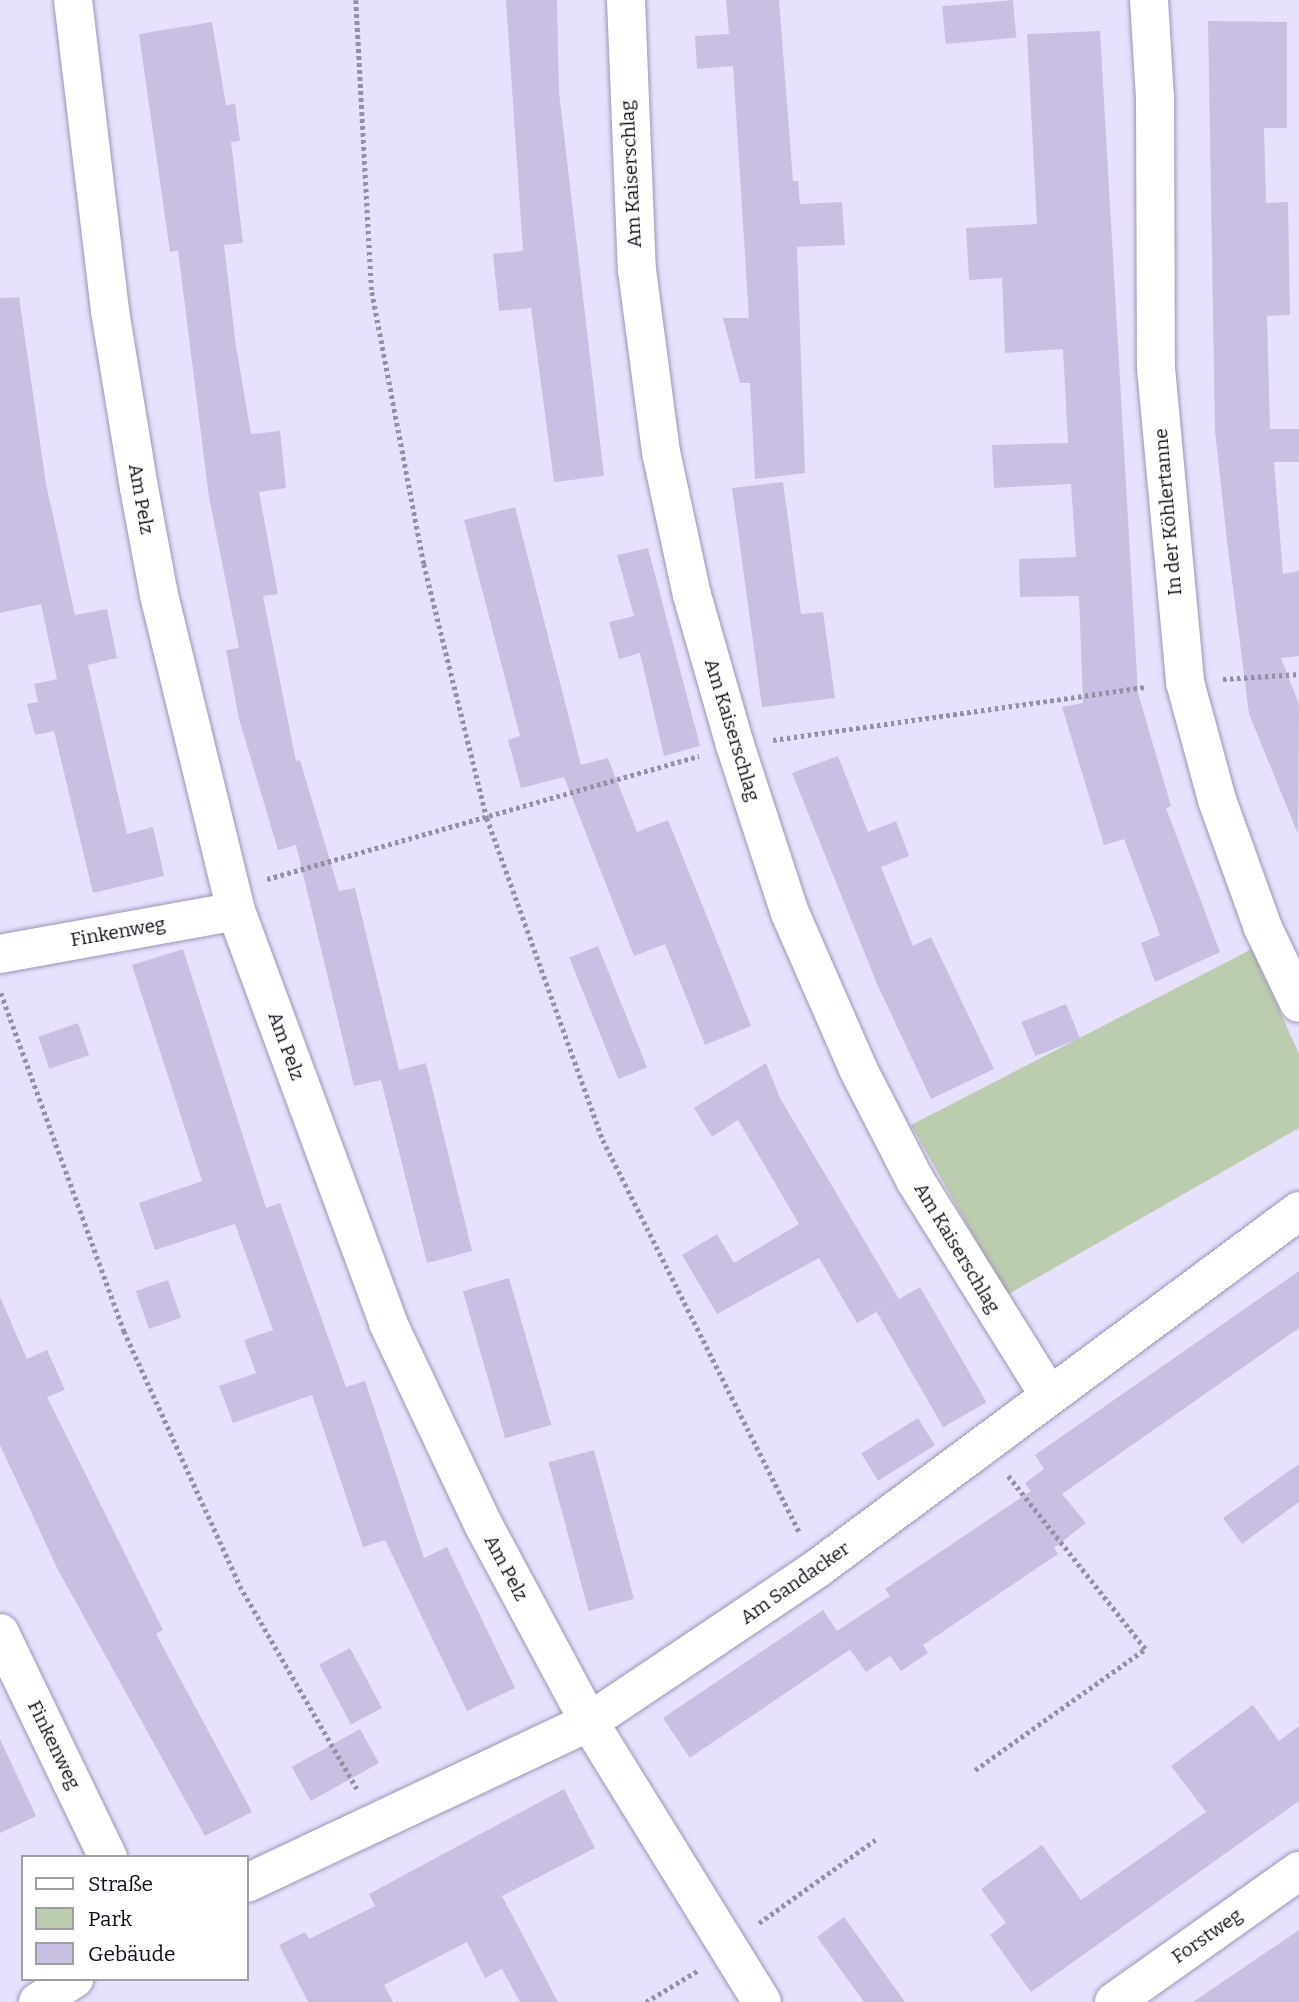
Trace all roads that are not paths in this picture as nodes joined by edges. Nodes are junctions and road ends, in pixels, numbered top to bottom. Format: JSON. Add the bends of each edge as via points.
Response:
{"nodes":[{"id":1,"x":73,"y":0,"type":"edge"},
{"id":2,"x":626,"y":0,"type":"edge"},
{"id":3,"x":1149,"y":0,"type":"edge"},
{"id":4,"x":236,"y":911,"type":"junction"},
{"id":5,"x":0,"y":954,"type":"edge"},
{"id":6,"x":1299,"y":1003,"type":"edge"},
{"id":7,"x":1299,"y":1211,"type":"edge"},
{"id":8,"x":1049,"y":1395,"type":"junction"},
{"id":9,"x":0,"y":1633,"type":"edge"},
{"id":10,"x":589,"y":1722,"type":"junction"},
{"id":11,"x":107,"y":1855,"type":"edge"},
{"id":12,"x":1299,"y":1871,"type":"edge"},
{"id":13,"x":248,"y":1882,"type":"edge"},
{"id":14,"x":71,"y":1981,"type":"edge"},
{"id":15,"x":38,"y":2002,"type":"edge"},
{"id":16,"x":762,"y":2002,"type":"edge"},
{"id":17,"x":1114,"y":2002,"type":"edge"}],
"edges":[{"from":1,"to":4,"type":"street","name":"Am Pelz","via":[[108,297],[139,488]]},
{"from":2,"to":8,"type":"street","name":"Am Kaiserschlag","via":[[637,270],[661,452],[692,595],[735,745],[790,913],[858,1069],[915,1180]]},
{"from":3,"to":6,"type":"street","name":"In der Köhlertanne","via":[[1155,97],[1156,368],[1185,682],[1217,800],[1263,928]]},
{"from":4,"to":5,"type":"street","name":"Finkenweg"},
{"from":4,"to":10,"type":"street","name":"Am Pelz","via":[[388,1323],[484,1526]]},
{"from":7,"to":8,"type":"street","name":"Am Sandacker"},
{"from":8,"to":10,"type":"street","name":"Am Sandacker","via":[[818,1568]]},
{"from":9,"to":11,"type":"street","name":"Finkenweg"},
{"from":10,"to":13,"type":"street","name":"Am Sandacker","via":[[374,1819]]},
{"from":10,"to":16,"type":"street","name":"Am Pelz","via":[[714,1958]]},
{"from":12,"to":17,"type":"street","name":"Forstweg"},
{"from":14,"to":15,"type":"street"}]}
